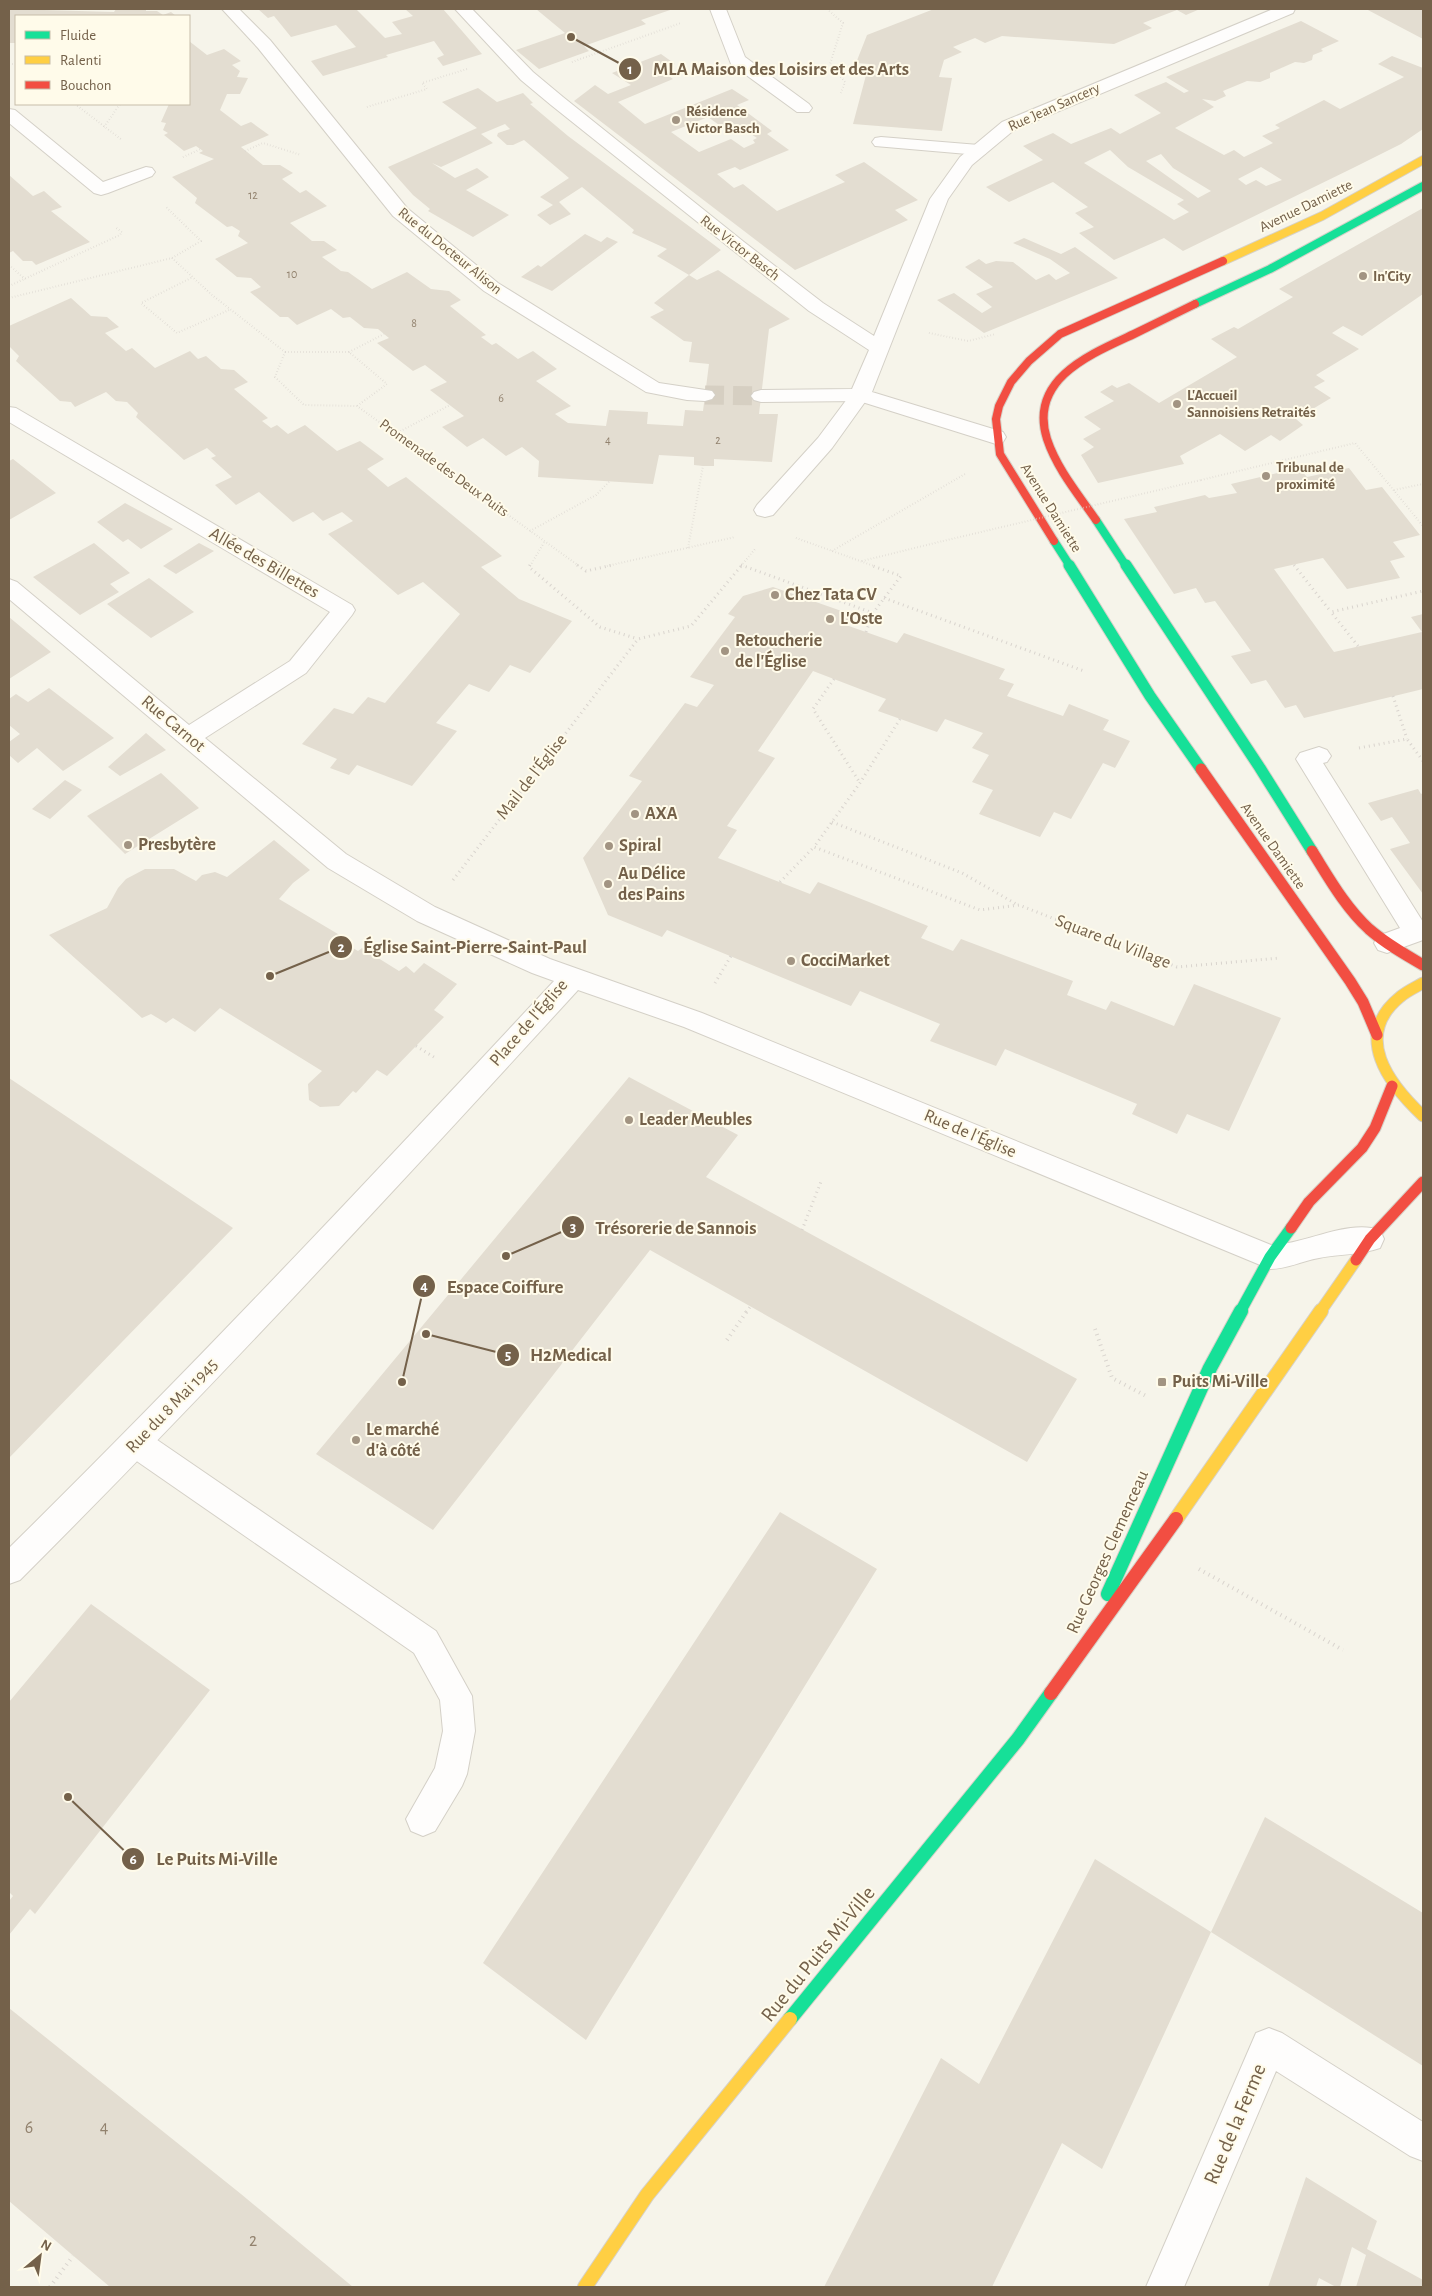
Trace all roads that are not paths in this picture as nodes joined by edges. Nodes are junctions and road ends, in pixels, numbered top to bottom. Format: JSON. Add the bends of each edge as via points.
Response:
{"nodes":[{"id":1,"x":230,"y":9,"type":"edge"},
{"id":2,"x":463,"y":9,"type":"edge"},
{"id":3,"x":1287,"y":9,"type":"edge"},
{"id":4,"x":718,"y":10,"type":"edge"},
{"id":5,"x":803,"y":108,"type":"dead end"},
{"id":6,"x":9,"y":114,"type":"edge"},
{"id":7,"x":881,"y":142,"type":"dead end"},
{"id":8,"x":979,"y":150,"type":"junction"},
{"id":9,"x":1423,"y":160,"type":"edge"},
{"id":10,"x":146,"y":172,"type":"dead end"},
{"id":11,"x":1423,"y":186,"type":"edge"},
{"id":12,"x":880,"y":349,"type":"junction"},
{"id":13,"x":705,"y":394,"type":"tunnel mouth"},
{"id":14,"x":860,"y":395,"type":"junction"},
{"id":15,"x":761,"y":396,"type":"tunnel mouth"},
{"id":16,"x":9,"y":413,"type":"edge"},
{"id":17,"x":998,"y":446,"type":"junction"},
{"id":18,"x":765,"y":510,"type":"dead end"},
{"id":19,"x":9,"y":587,"type":"edge"},
{"id":20,"x":188,"y":737,"type":"junction"},
{"id":21,"x":1320,"y":756,"type":"road end"},
{"id":22,"x":337,"y":861,"type":"joint"},
{"id":23,"x":1387,"y":943,"type":"junction"},
{"id":24,"x":1423,"y":965,"type":"edge"},
{"id":25,"x":573,"y":978,"type":"junction"},
{"id":26,"x":1423,"y":983,"type":"edge"},
{"id":27,"x":1377,"y":1035,"type":"junction"},
{"id":28,"x":1392,"y":1086,"type":"junction"},
{"id":29,"x":1423,"y":1116,"type":"edge"},
{"id":30,"x":1423,"y":1182,"type":"edge"},
{"id":31,"x":332,"y":1239,"type":"joint"},
{"id":32,"x":1370,"y":1239,"type":"junction"},
{"id":33,"x":1270,"y":1257,"type":"junction"},
{"id":34,"x":136,"y":1444,"type":"junction"},
{"id":35,"x":9,"y":1568,"type":"edge"},
{"id":36,"x":1084,"y":1647,"type":"junction"},
{"id":37,"x":423,"y":1819,"type":"dead end"},
{"id":38,"x":1423,"y":2143,"type":"edge"},
{"id":39,"x":585,"y":2287,"type":"edge"},
{"id":40,"x":1165,"y":2287,"type":"edge"}],
"edges":[{"from":1,"to":13,"type":"street","name":"Rue du Docteur Alison","via":[[264,44],[400,212],[491,287],[653,388]]},
{"from":2,"to":12,"type":"street","name":"Rue Victor Basch","via":[[526,76],[816,307]]},
{"from":3,"to":8,"type":"street","name":"Rue Jean Sancery","via":[[1008,126]]},
{"from":4,"to":5,"type":"street","via":[[737,60]]},
{"from":6,"to":10,"type":"street","via":[[101,189]]},
{"from":7,"to":8,"type":"street"},
{"from":8,"to":12,"type":"street","name":"Rue Jean Sancery","via":[[966,161],[939,199]]},
{"from":9,"to":17,"type":"main road","name":"Avenue Damiette","via":[[1322,216],[1060,334],[1041,349],[1012,381],[1004,395],[996,421]]},
{"from":11,"to":23,"type":"main road","name":"Avenue Damiette","via":[[1270,269],[1085,357],[1054,387],[1046,400],[1042,417],[1052,450],[1068,478],[1335,887],[1364,924]]},
{"from":12,"to":14,"type":"street"},
{"from":14,"to":15,"type":"street"},
{"from":14,"to":17,"type":"street"},
{"from":14,"to":18,"type":"street","via":[[825,443]]},
{"from":16,"to":20,"type":"street","name":"Allée des Billettes","via":[[344,610],[298,667]]},
{"from":17,"to":27,"type":"main road","name":"Avenue Damiette","via":[[1150,696],[1363,1002]]},
{"from":19,"to":20,"type":"street","name":"Rue Carnot"},
{"from":20,"to":22,"type":"street","name":"Rue Carnot"},
{"from":21,"to":23,"type":"street","via":[[1308,759],[1416,932]]},
{"from":22,"to":25,"type":"street","name":"Place de l'Église","via":[[426,914]]},
{"from":23,"to":24,"type":"main road","name":"Avenue Damiette"},
{"from":25,"to":31,"type":"street","name":"Place de l'Église"},
{"from":25,"to":33,"type":"street","name":"Rue de l'Église","via":[[693,1020]]},
{"from":26,"to":27,"type":"main road","via":[[1400,995],[1389,1006]]},
{"from":27,"to":28,"type":"main road","via":[[1379,1060]]},
{"from":28,"to":29,"type":"main road"},
{"from":28,"to":33,"type":"main road","name":"Rue Georges Clemenceau","via":[[1375,1128],[1362,1148],[1309,1202]]},
{"from":30,"to":32,"type":"main road","name":"Rue Georges Clemenceau"},
{"from":31,"to":34,"type":"street","name":"Rue du 8 Mai 1945"},
{"from":32,"to":33,"type":"street"},
{"from":32,"to":36,"type":"main road","name":"Rue Georges Clemenceau"},
{"from":33,"to":36,"type":"main road","name":"Rue Georges Clemenceau","via":[[1210,1368]]},
{"from":34,"to":35,"type":"street","name":"Rue du 8 Mai 1945"},
{"from":34,"to":37,"type":"street","via":[[425,1642],[456,1696],[459,1731],[450,1774]]},
{"from":36,"to":39,"type":"main road","name":"Rue du Puits Mi-Ville","via":[[1018,1739],[647,2195]]},
{"from":38,"to":40,"type":"street","name":"Rue de la Ferme","via":[[1269,2046]]}]}
